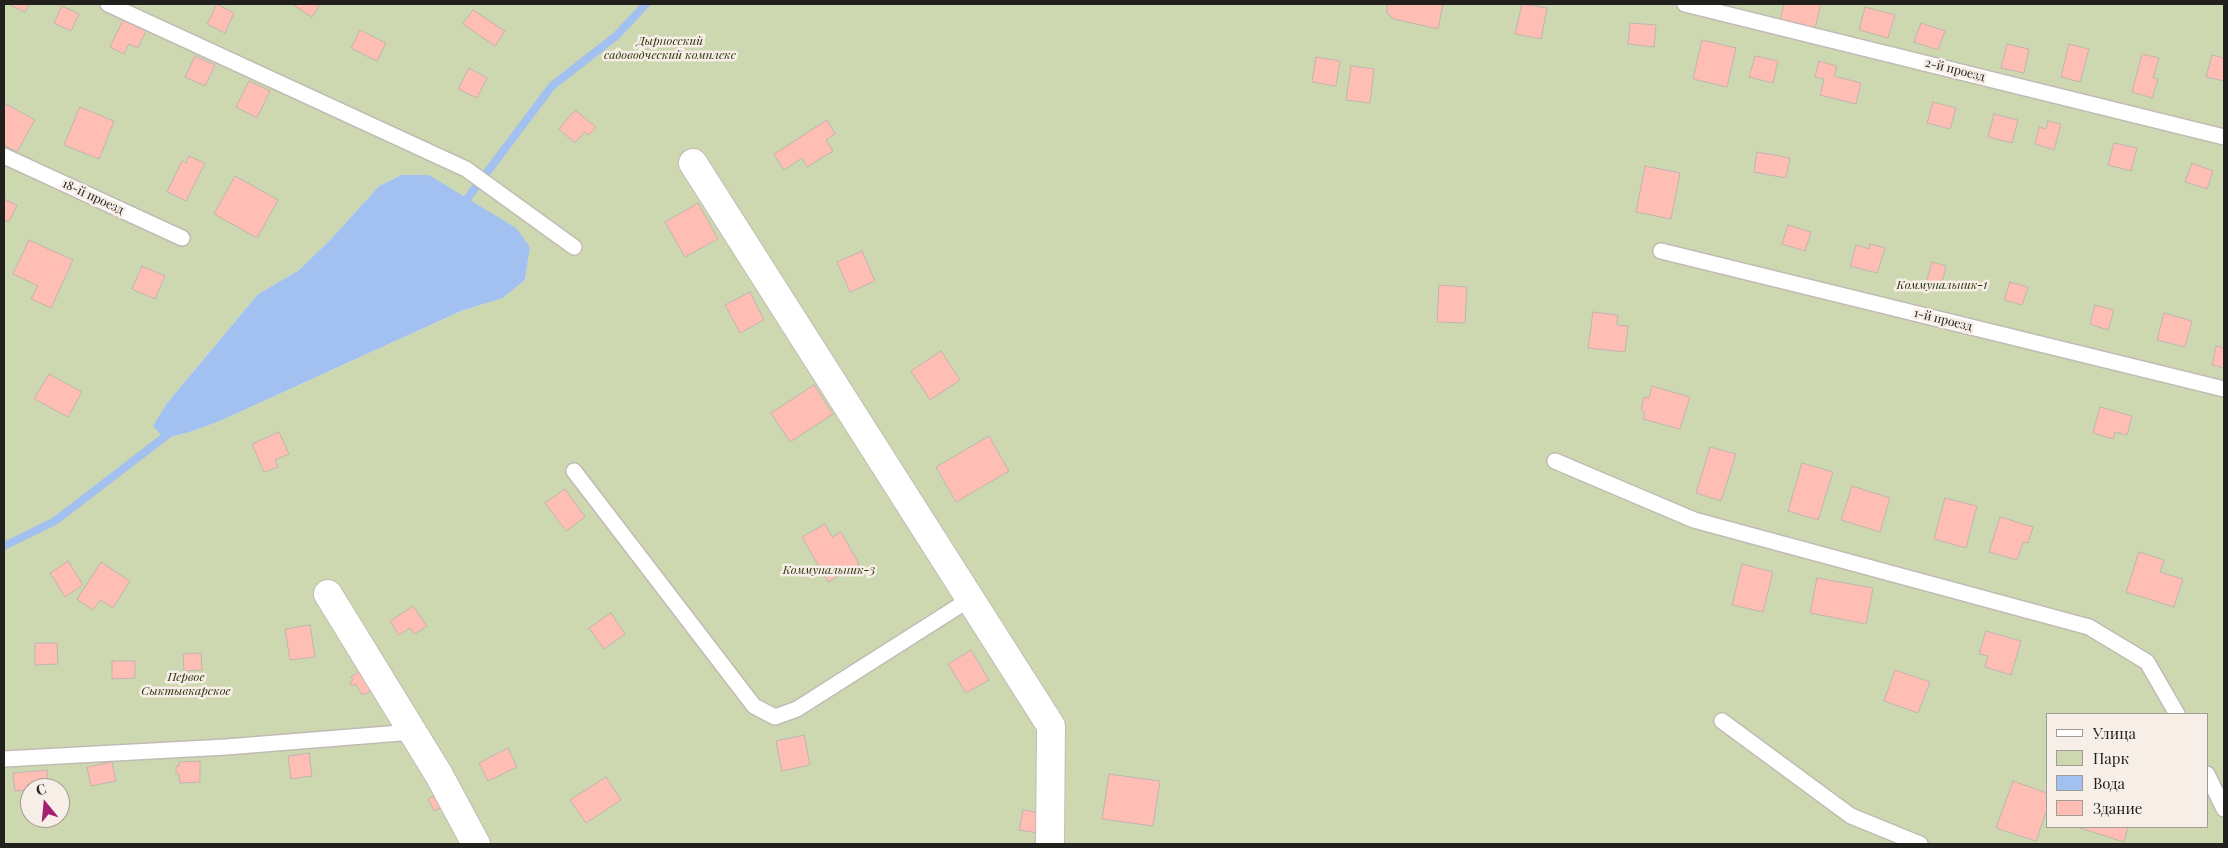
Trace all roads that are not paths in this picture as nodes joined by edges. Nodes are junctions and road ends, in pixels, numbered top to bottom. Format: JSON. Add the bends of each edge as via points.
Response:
{"nodes":[{"id":1,"x":108,"y":4,"type":"edge"},
{"id":2,"x":1685,"y":4,"type":"edge"},
{"id":3,"x":2224,"y":137,"type":"edge"},
{"id":4,"x":4,"y":156,"type":"edge"},
{"id":5,"x":693,"y":163,"type":"dead end"},
{"id":6,"x":182,"y":238,"type":"dead end"},
{"id":7,"x":574,"y":247,"type":"dead end"},
{"id":8,"x":1661,"y":251,"type":"dead end"},
{"id":9,"x":2224,"y":390,"type":"edge"},
{"id":10,"x":1555,"y":461,"type":"dead end"},
{"id":11,"x":574,"y":471,"type":"dead end"},
{"id":12,"x":328,"y":594,"type":"dead end"},
{"id":13,"x":970,"y":599,"type":"junction"},
{"id":14,"x":2176,"y":713,"type":"edge"},
{"id":15,"x":1722,"y":721,"type":"dead end"},
{"id":16,"x":413,"y":732,"type":"junction"},
{"id":17,"x":4,"y":759,"type":"edge"},
{"id":18,"x":2208,"y":776,"type":"edge"},
{"id":19,"x":2224,"y":809,"type":"edge"},
{"id":20,"x":476,"y":844,"type":"edge"},
{"id":21,"x":1050,"y":844,"type":"edge"},
{"id":22,"x":1920,"y":844,"type":"edge"}],
"edges":[{"from":1,"to":7,"type":"lane","via":[[466,169]]},
{"from":2,"to":3,"type":"lane","name":"2-й проезд"},
{"from":4,"to":6,"type":"lane","name":"18-й проезд"},
{"from":5,"to":13,"type":"street"},
{"from":8,"to":9,"type":"lane","name":"1-й проезд"},
{"from":10,"to":14,"type":"lane","via":[[1694,520],[2089,627],[2147,662]]},
{"from":11,"to":13,"type":"lane","via":[[754,706],[774,717],[797,709]]},
{"from":12,"to":16,"type":"street"},
{"from":13,"to":21,"type":"street","via":[[1051,726]]},
{"from":15,"to":22,"type":"lane","via":[[1852,816]]},
{"from":16,"to":17,"type":"lane","via":[[226,747]]},
{"from":16,"to":20,"type":"street"},
{"from":18,"to":19,"type":"lane"}]}
